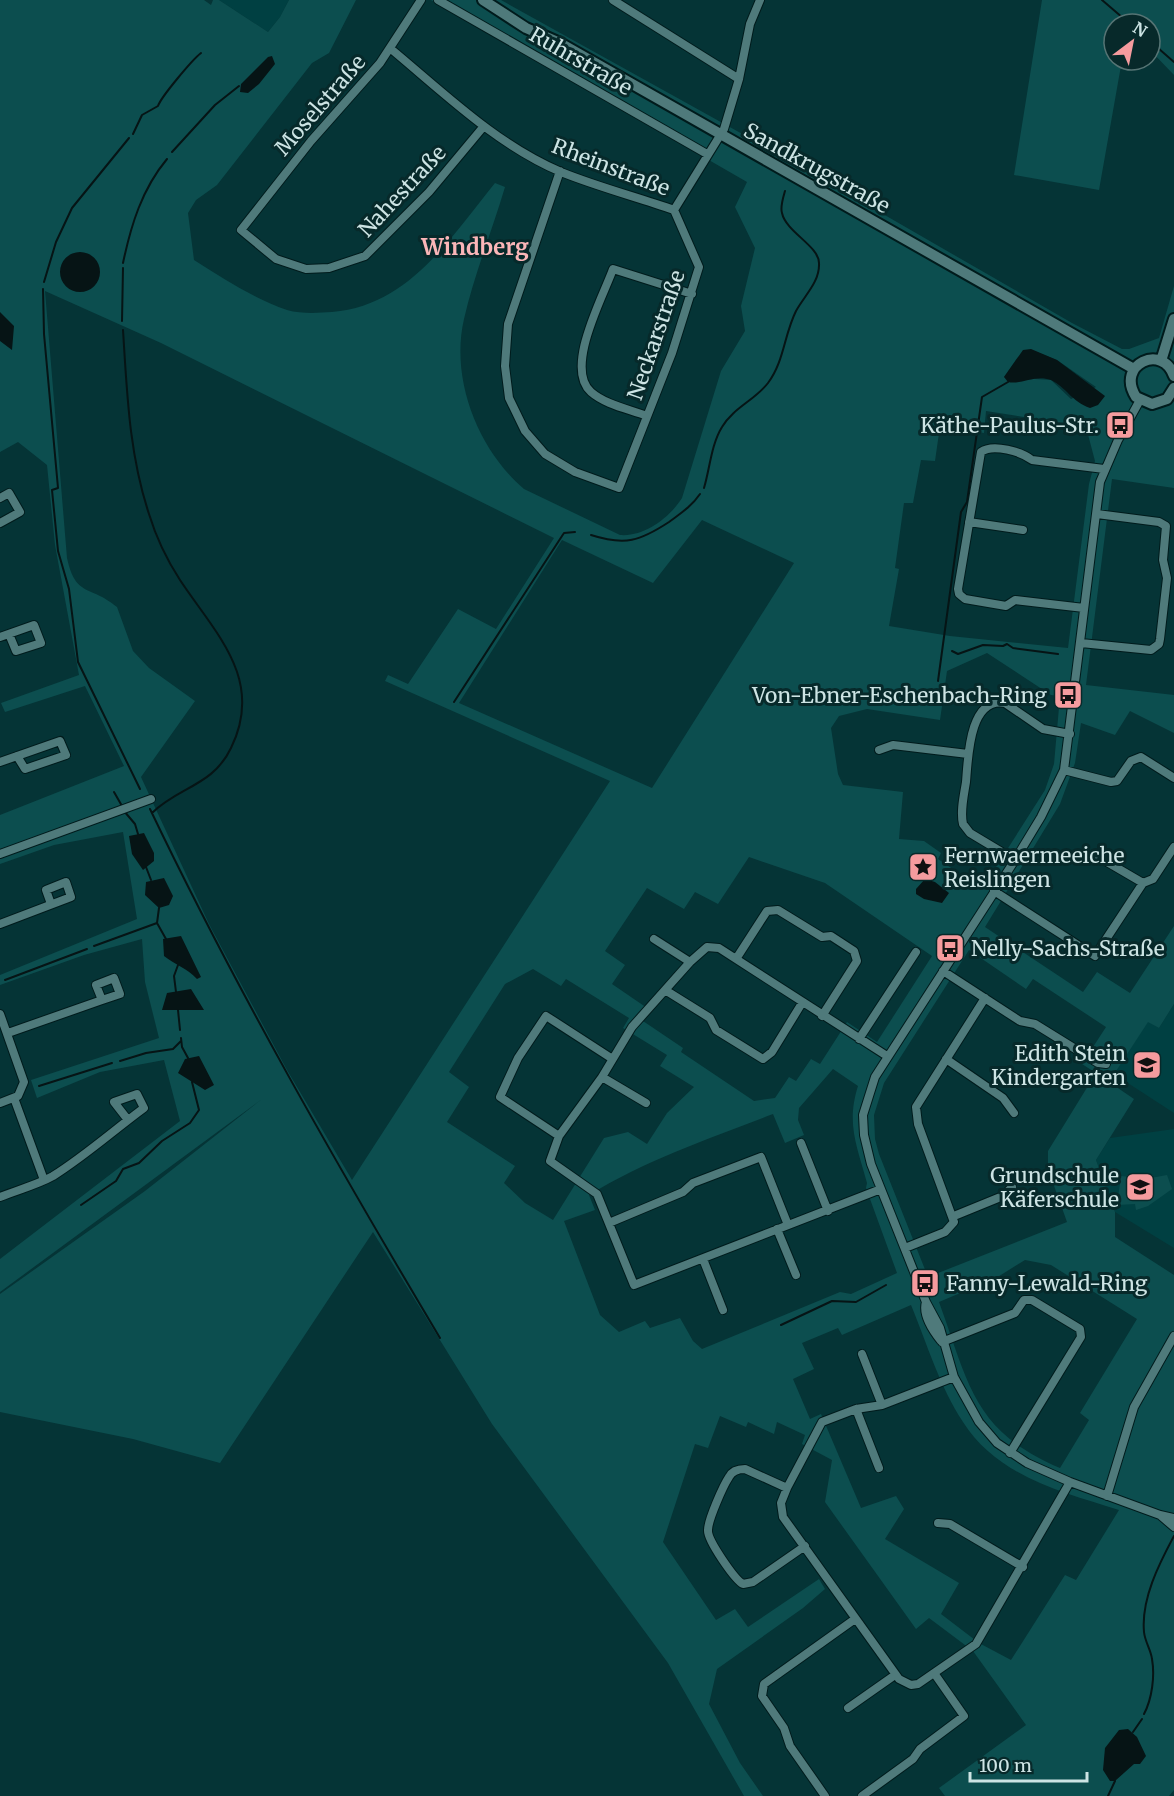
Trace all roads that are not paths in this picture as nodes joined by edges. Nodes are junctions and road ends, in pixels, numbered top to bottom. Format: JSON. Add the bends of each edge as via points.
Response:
{"nodes":[{"id":1,"x":421,"y":0,"type":"edge"},
{"id":2,"x":438,"y":0,"type":"edge"},
{"id":3,"x":483,"y":0,"type":"edge"},
{"id":4,"x":613,"y":0,"type":"edge"},
{"id":5,"x":756,"y":1,"type":"edge"},
{"id":6,"x":391,"y":49,"type":"junction"},
{"id":7,"x":739,"y":79,"type":"junction"},
{"id":8,"x":484,"y":126,"type":"junction"},
{"id":9,"x":720,"y":135,"type":"junction"},
{"id":10,"x":707,"y":154,"type":"junction"},
{"id":11,"x":560,"y":171,"type":"junction"},
{"id":12,"x":674,"y":210,"type":"junction"},
{"id":13,"x":242,"y":230,"type":"joint"},
{"id":14,"x":692,"y":294,"type":"junction"},
{"id":15,"x":1174,"y":319,"type":"edge"},
{"id":16,"x":1161,"y":361,"type":"junction"},
{"id":17,"x":1134,"y":369,"type":"junction"},
{"id":18,"x":1174,"y":376,"type":"edge"},
{"id":19,"x":1174,"y":390,"type":"edge"},
{"id":20,"x":1140,"y":400,"type":"junction"},
{"id":21,"x":647,"y":416,"type":"junction"},
{"id":22,"x":1104,"y":469,"type":"junction"},
{"id":23,"x":0,"y":498,"type":"edge"},
{"id":24,"x":1097,"y":514,"type":"junction"},
{"id":25,"x":969,"y":522,"type":"junction"},
{"id":26,"x":0,"y":523,"type":"edge"},
{"id":27,"x":1023,"y":530,"type":"dead end"},
{"id":28,"x":1084,"y":608,"type":"junction"},
{"id":29,"x":9,"y":634,"type":"dead end"},
{"id":30,"x":0,"y":637,"type":"edge"},
{"id":31,"x":1081,"y":643,"type":"junction"},
{"id":32,"x":1070,"y":734,"type":"junction"},
{"id":33,"x":879,"y":750,"type":"dead end"},
{"id":34,"x":968,"y":753,"type":"junction"},
{"id":35,"x":17,"y":756,"type":"junction"},
{"id":36,"x":0,"y":762,"type":"edge"},
{"id":37,"x":1064,"y":770,"type":"junction"},
{"id":38,"x":1174,"y":778,"type":"edge"},
{"id":39,"x":151,"y":799,"type":"dead end"},
{"id":40,"x":1174,"y":847,"type":"edge"},
{"id":41,"x":0,"y":854,"type":"edge"},
{"id":42,"x":1095,"y":855,"type":"dead end"},
{"id":43,"x":1015,"y":860,"type":"junction"},
{"id":44,"x":1143,"y":883,"type":"junction"},
{"id":45,"x":994,"y":891,"type":"junction"},
{"id":46,"x":51,"y":904,"type":"dead end"},
{"id":47,"x":0,"y":924,"type":"edge"},
{"id":48,"x":654,"y":939,"type":"dead end"},
{"id":49,"x":916,"y":952,"type":"dead end"},
{"id":50,"x":736,"y":959,"type":"junction"},
{"id":51,"x":690,"y":962,"type":"junction"},
{"id":52,"x":943,"y":971,"type":"junction"},
{"id":53,"x":665,"y":990,"type":"junction"},
{"id":54,"x":986,"y":998,"type":"junction"},
{"id":55,"x":102,"y":1000,"type":"dead end"},
{"id":56,"x":802,"y":1003,"type":"junction"},
{"id":57,"x":0,"y":1014,"type":"edge"},
{"id":58,"x":822,"y":1016,"type":"junction"},
{"id":59,"x":8,"y":1034,"type":"junction"},
{"id":60,"x":859,"y":1039,"type":"junction"},
{"id":61,"x":887,"y":1056,"type":"junction"},
{"id":62,"x":611,"y":1058,"type":"junction"},
{"id":63,"x":946,"y":1059,"type":"junction"},
{"id":64,"x":1106,"y":1064,"type":"dead end"},
{"id":65,"x":602,"y":1077,"type":"junction"},
{"id":66,"x":14,"y":1098,"type":"junction"},
{"id":67,"x":0,"y":1103,"type":"edge"},
{"id":68,"x":646,"y":1103,"type":"dead end"},
{"id":69,"x":1014,"y":1113,"type":"dead end"},
{"id":70,"x":128,"y":1120,"type":"dead end"},
{"id":71,"x":559,"y":1136,"type":"junction"},
{"id":72,"x":801,"y":1143,"type":"dead end"},
{"id":73,"x":44,"y":1180,"type":"junction"},
{"id":74,"x":1012,"y":1187,"type":"dead end"},
{"id":75,"x":881,"y":1189,"type":"junction"},
{"id":76,"x":0,"y":1197,"type":"edge"},
{"id":77,"x":828,"y":1211,"type":"junction"},
{"id":78,"x":954,"y":1216,"type":"junction"},
{"id":79,"x":609,"y":1223,"type":"junction"},
{"id":80,"x":788,"y":1225,"type":"junction"},
{"id":81,"x":777,"y":1229,"type":"junction"},
{"id":82,"x":905,"y":1248,"type":"junction"},
{"id":83,"x":703,"y":1259,"type":"junction"},
{"id":84,"x":796,"y":1275,"type":"dead end"},
{"id":85,"x":723,"y":1311,"type":"dead end"},
{"id":86,"x":1174,"y":1336,"type":"edge"},
{"id":87,"x":942,"y":1342,"type":"junction"},
{"id":88,"x":862,"y":1354,"type":"dead end"},
{"id":89,"x":954,"y":1377,"type":"junction"},
{"id":90,"x":882,"y":1405,"type":"junction"},
{"id":91,"x":856,"y":1409,"type":"junction"},
{"id":92,"x":1010,"y":1453,"type":"junction"},
{"id":93,"x":879,"y":1468,"type":"dead end"},
{"id":94,"x":1070,"y":1482,"type":"junction"},
{"id":95,"x":787,"y":1488,"type":"junction"},
{"id":96,"x":1107,"y":1496,"type":"junction"},
{"id":97,"x":938,"y":1523,"type":"dead end"},
{"id":98,"x":1173,"y":1524,"type":"edge"},
{"id":99,"x":805,"y":1546,"type":"junction"},
{"id":100,"x":1023,"y":1567,"type":"junction"},
{"id":101,"x":855,"y":1619,"type":"junction"},
{"id":102,"x":934,"y":1673,"type":"junction"},
{"id":103,"x":895,"y":1675,"type":"junction"},
{"id":104,"x":848,"y":1708,"type":"dead end"},
{"id":105,"x":825,"y":1796,"type":"edge"},
{"id":106,"x":862,"y":1796,"type":"edge"}],
"edges":[{"from":1,"to":6,"type":"street","name":"Moselstraße"},
{"from":2,"to":10,"type":"street","name":"Ruhrstraße"},
{"from":3,"to":9,"type":"street","name":"Sandkrugstraße","via":[[526,28],[560,43]]},
{"from":4,"to":7,"type":"street"},
{"from":5,"to":7,"type":"street"},
{"from":6,"to":8,"type":"street","name":"Rheinstraße"},
{"from":6,"to":13,"type":"street","name":"Moselstraße","via":[[311,141]]},
{"from":7,"to":9,"type":"street"},
{"from":8,"to":11,"type":"street","name":"Rheinstraße"},
{"from":8,"to":13,"type":"street","name":"Nahestraße","via":[[429,192],[365,256],[329,268],[306,269],[276,259]]},
{"from":9,"to":10,"type":"street"},
{"from":9,"to":17,"type":"street","name":"Sandkrugstraße"},
{"from":10,"to":12,"type":"street"},
{"from":11,"to":12,"type":"street","name":"Rheinstraße"},
{"from":11,"to":21,"type":"street","name":"Neckarstraße","via":[[508,324],[505,366],[510,398],[525,431],[545,454],[575,472],[619,489]]},
{"from":12,"to":14,"type":"street","name":"Neckarstraße","via":[[699,267]]},
{"from":14,"to":21,"type":"street","name":"Neckarstraße"},
{"from":14,"to":21,"type":"street","via":[[613,269],[584,348],[581,374],[589,390],[604,400]]},
{"from":15,"to":16,"type":"street"},
{"from":16,"to":17,"type":"street","via":[[1146,360]]},
{"from":16,"to":18,"type":"street"},
{"from":17,"to":20,"type":"street","via":[[1130,383]]},
{"from":19,"to":20,"type":"street","via":[[1160,403]]},
{"from":20,"to":22,"type":"street"},
{"from":22,"to":24,"type":"street"},
{"from":22,"to":25,"type":"street","via":[[1032,460],[1024,454],[985,449],[979,458]]},
{"from":23,"to":26,"type":"street","via":[[9,493],[20,512]]},
{"from":24,"to":28,"type":"street"},
{"from":24,"to":31,"type":"street","via":[[1166,526],[1163,560],[1167,578],[1160,639],[1151,650]]},
{"from":25,"to":27,"type":"street"},
{"from":25,"to":28,"type":"street","via":[[958,589],[961,597],[1006,606],[1014,600]]},
{"from":28,"to":31,"type":"street"},
{"from":29,"to":30,"type":"street"},
{"from":31,"to":32,"type":"street"},
{"from":32,"to":34,"type":"street","via":[[1043,729],[1005,703],[991,702],[972,730]]},
{"from":32,"to":37,"type":"street"},
{"from":33,"to":34,"type":"street","via":[[893,745]]},
{"from":34,"to":43,"type":"street","via":[[963,824],[970,833]]},
{"from":35,"to":35,"type":"street","via":[[60,741],[66,755],[25,769]]},
{"from":35,"to":36,"type":"street"},
{"from":37,"to":38,"type":"street","via":[[1117,781],[1131,761],[1141,757]]},
{"from":37,"to":43,"type":"street"},
{"from":39,"to":41,"type":"street"},
{"from":40,"to":44,"type":"street","via":[[1153,879]]},
{"from":42,"to":44,"type":"street"},
{"from":43,"to":45,"type":"street"},
{"from":44,"to":45,"type":"street","via":[[1095,956]]},
{"from":45,"to":52,"type":"street"},
{"from":46,"to":47,"type":"street"},
{"from":48,"to":51,"type":"street"},
{"from":49,"to":60,"type":"street"},
{"from":50,"to":51,"type":"street","via":[[713,947],[701,951]]},
{"from":50,"to":56,"type":"street"},
{"from":50,"to":58,"type":"street","via":[[767,911],[778,910],[854,951],[857,961]]},
{"from":51,"to":53,"type":"street"},
{"from":52,"to":54,"type":"street"},
{"from":52,"to":61,"type":"street"},
{"from":53,"to":56,"type":"street","via":[[710,1018],[716,1030],[763,1059],[772,1052]]},
{"from":53,"to":62,"type":"street"},
{"from":54,"to":63,"type":"street"},
{"from":54,"to":64,"type":"street","via":[[1020,1021],[1035,1024],[1098,1063]]},
{"from":55,"to":59,"type":"street"},
{"from":56,"to":58,"type":"street"},
{"from":57,"to":59,"type":"street"},
{"from":58,"to":60,"type":"street"},
{"from":59,"to":66,"type":"street","via":[[24,1082]]},
{"from":60,"to":61,"type":"street"},
{"from":61,"to":75,"type":"street","via":[[870,1086],[863,1115],[866,1147]]},
{"from":62,"to":65,"type":"street"},
{"from":62,"to":71,"type":"street","via":[[546,1016],[518,1058],[500,1096]]},
{"from":63,"to":69,"type":"street","via":[[1003,1098]]},
{"from":63,"to":78,"type":"street","via":[[919,1100],[915,1114]]},
{"from":65,"to":68,"type":"street"},
{"from":65,"to":71,"type":"street"},
{"from":66,"to":67,"type":"street"},
{"from":66,"to":73,"type":"street"},
{"from":70,"to":73,"type":"street"},
{"from":71,"to":79,"type":"street","via":[[550,1161],[593,1190]]},
{"from":72,"to":77,"type":"street"},
{"from":73,"to":76,"type":"street"},
{"from":74,"to":78,"type":"street","via":[[1003,1196]]},
{"from":75,"to":77,"type":"street"},
{"from":75,"to":82,"type":"street"},
{"from":77,"to":80,"type":"street"},
{"from":78,"to":82,"type":"street","via":[[945,1232]]},
{"from":79,"to":80,"type":"street","via":[[683,1192],[693,1183],[761,1158]]},
{"from":79,"to":83,"type":"street","via":[[634,1285]]},
{"from":80,"to":81,"type":"street"},
{"from":81,"to":83,"type":"street"},
{"from":81,"to":84,"type":"street"},
{"from":82,"to":87,"type":"street"},
{"from":83,"to":85,"type":"street"},
{"from":86,"to":96,"type":"street","via":[[1134,1407]]},
{"from":87,"to":89,"type":"street"},
{"from":87,"to":92,"type":"street","via":[[1015,1313],[1024,1300],[1032,1300],[1080,1329],[1081,1337]]},
{"from":88,"to":90,"type":"street"},
{"from":89,"to":90,"type":"street"},
{"from":89,"to":92,"type":"street","via":[[979,1422]]},
{"from":90,"to":91,"type":"street"},
{"from":91,"to":93,"type":"street"},
{"from":91,"to":95,"type":"street","via":[[822,1422]]},
{"from":92,"to":94,"type":"street"},
{"from":94,"to":96,"type":"street"},
{"from":94,"to":100,"type":"street"},
{"from":95,"to":99,"type":"street","via":[[780,1511]]},
{"from":95,"to":99,"type":"street","via":[[738,1469],[729,1477],[708,1527],[708,1537],[743,1584],[753,1582]]},
{"from":96,"to":98,"type":"street","via":[[1160,1515]]},
{"from":97,"to":100,"type":"street","via":[[950,1524]]},
{"from":99,"to":101,"type":"street"},
{"from":100,"to":102,"type":"street","via":[[976,1644]]},
{"from":101,"to":103,"type":"street"},
{"from":101,"to":105,"type":"street","via":[[764,1684],[762,1696]]},
{"from":102,"to":103,"type":"street","via":[[911,1685]]},
{"from":102,"to":106,"type":"street","via":[[964,1716]]},
{"from":103,"to":104,"type":"street"}]}
